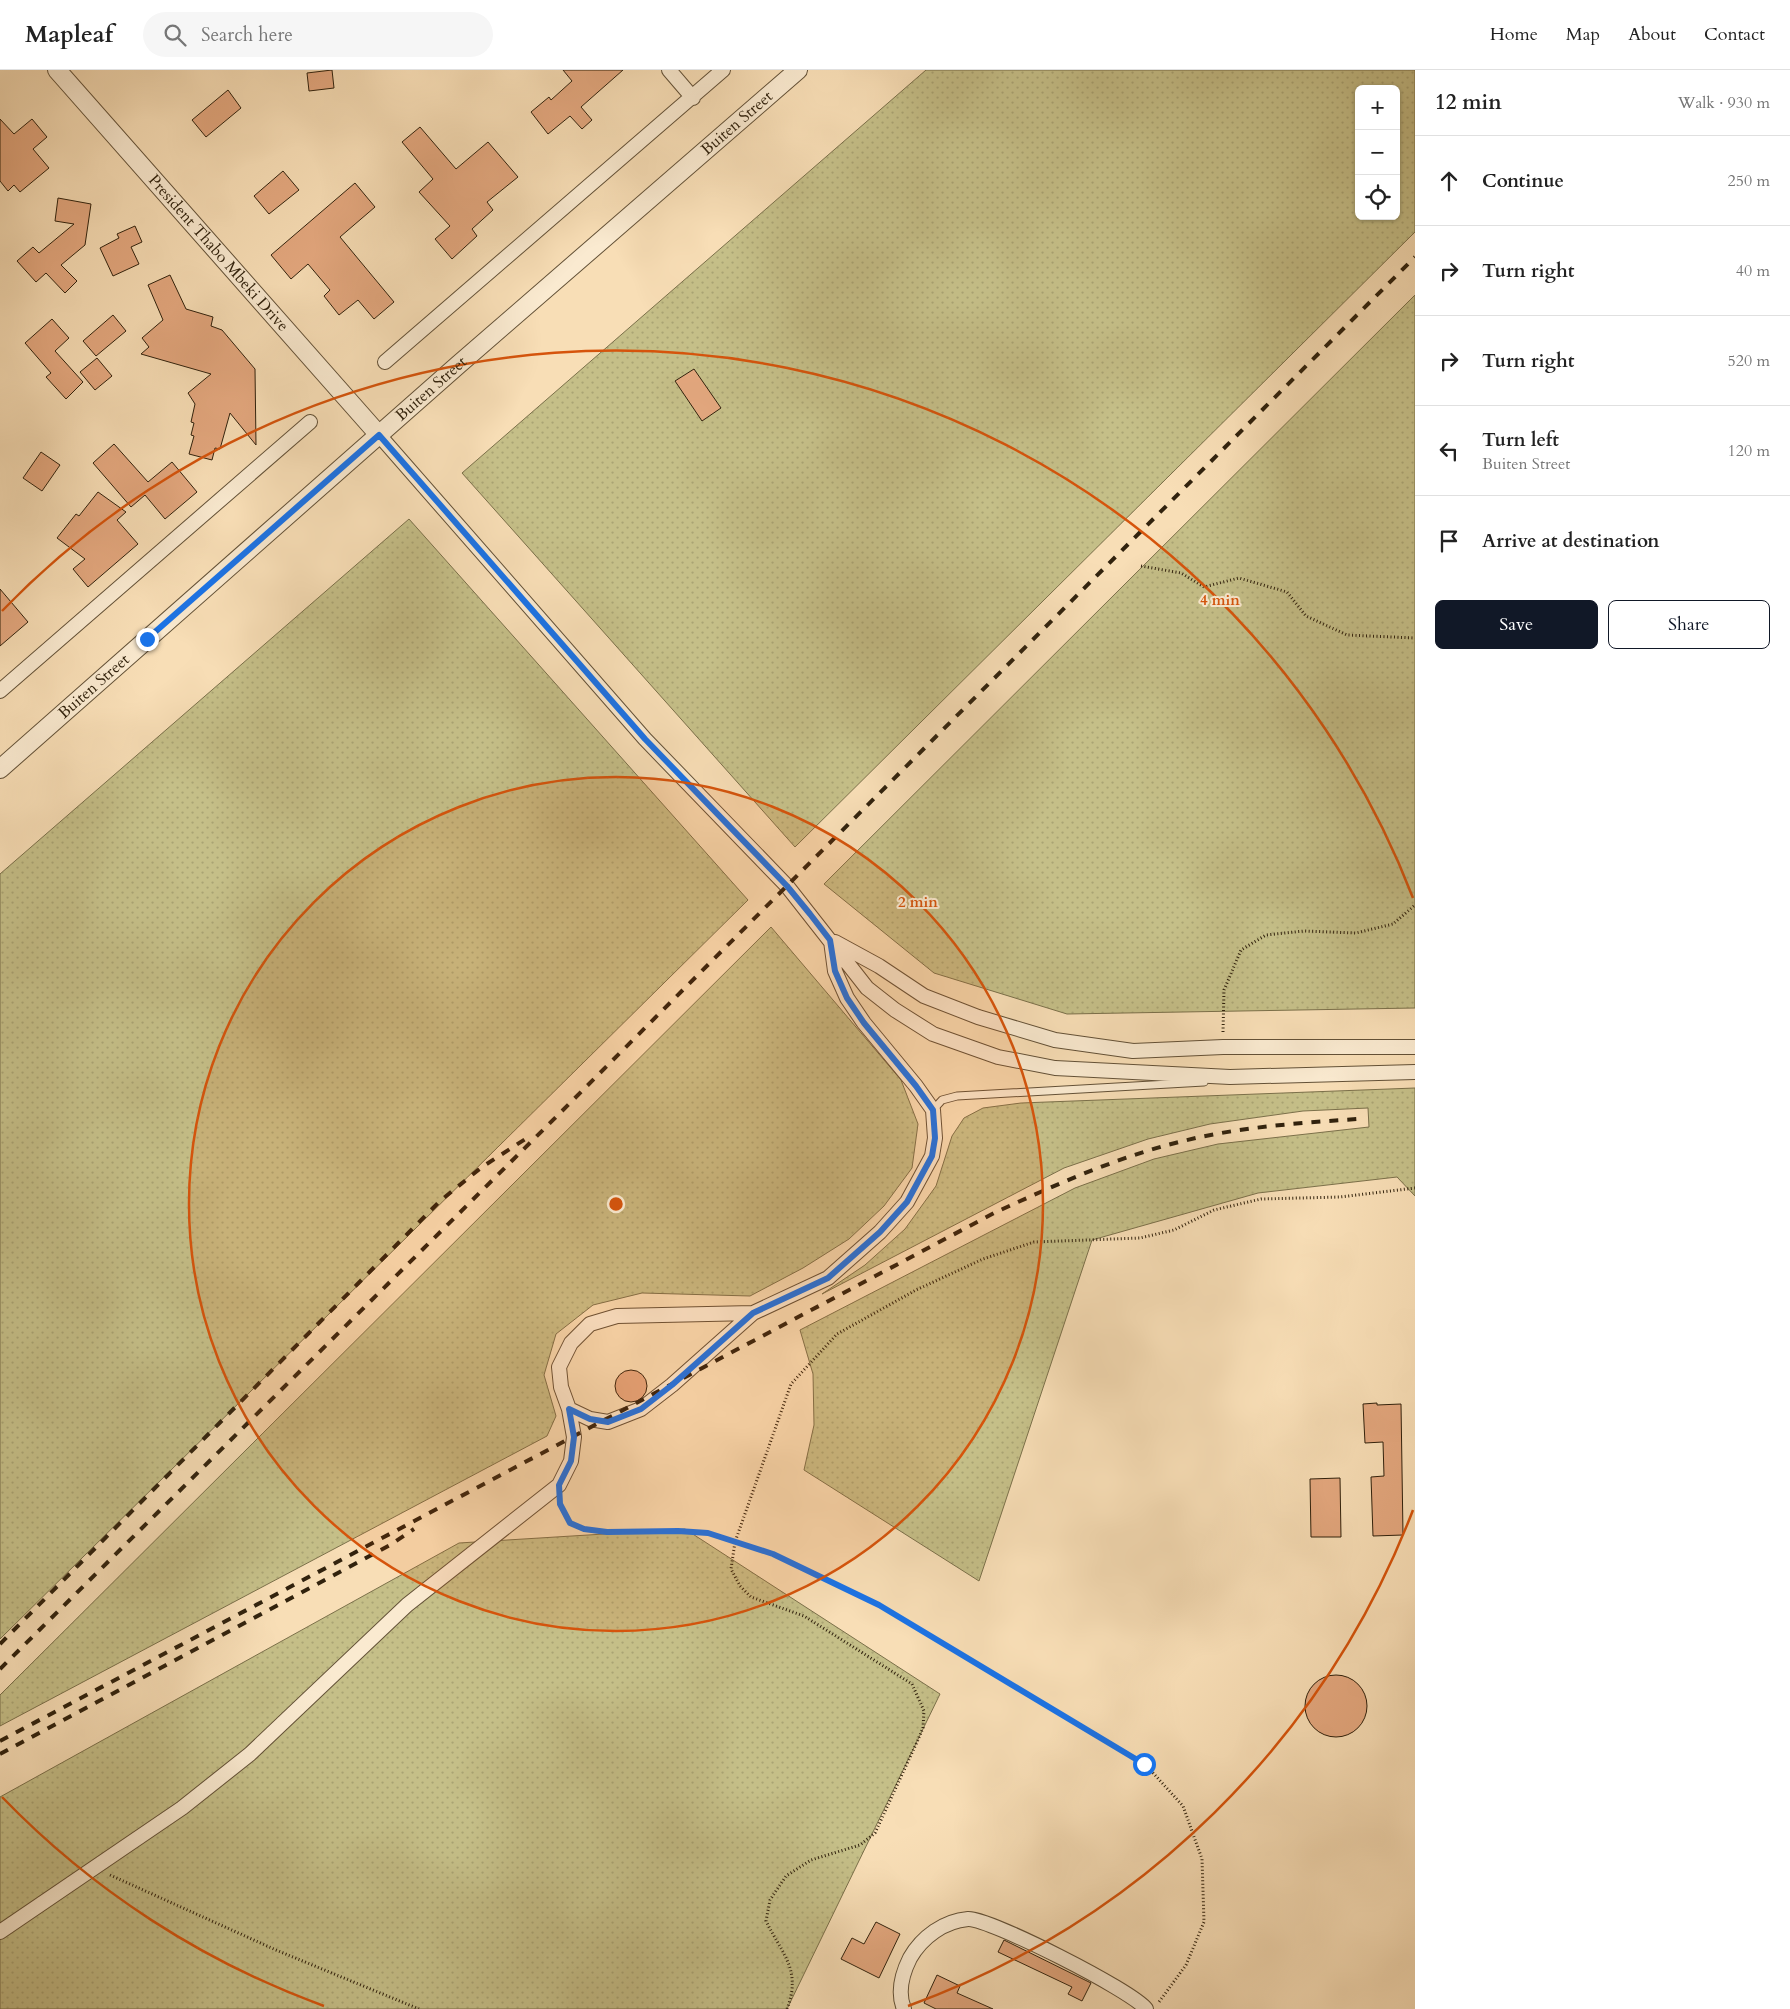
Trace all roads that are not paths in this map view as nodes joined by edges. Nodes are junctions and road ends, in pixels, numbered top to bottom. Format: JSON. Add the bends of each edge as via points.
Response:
{"nodes":[{"id":1,"x":57,"y":70,"type":"edge"},
{"id":2,"x":669,"y":70,"type":"edge"},
{"id":3,"x":723,"y":70,"type":"edge"},
{"id":4,"x":798,"y":70,"type":"edge"},
{"id":5,"x":693,"y":98,"type":"junction"},
{"id":6,"x":386,"y":362,"type":"dead end"},
{"id":7,"x":310,"y":422,"type":"dead end"},
{"id":8,"x":379,"y":435,"type":"junction"},
{"id":9,"x":0,"y":691,"type":"edge"},
{"id":10,"x":0,"y":769,"type":"edge"},
{"id":11,"x":830,"y":940,"type":"junction"},
{"id":12,"x":1415,"y":1047,"type":"edge"},
{"id":13,"x":1415,"y":1072,"type":"edge"},
{"id":14,"x":1346,"y":1073,"type":"junction"},
{"id":15,"x":933,"y":1110,"type":"junction"},
{"id":16,"x":753,"y":1313,"type":"junction"},
{"id":17,"x":569,"y":1409,"type":"junction"},
{"id":18,"x":0,"y":1932,"type":"edge"},
{"id":19,"x":904,"y":2009,"type":"edge"},
{"id":20,"x":1146,"y":2009,"type":"edge"}],
"edges":[{"from":1,"to":8,"type":"street","name":"President Thabo Mbeki Drive"},
{"from":2,"to":5,"type":"street"},
{"from":3,"to":5,"type":"street"},
{"from":4,"to":8,"type":"street","name":"Buiten Street"},
{"from":5,"to":6,"type":"street"},
{"from":7,"to":9,"type":"street"},
{"from":8,"to":10,"type":"street","name":"Buiten Street"},
{"from":8,"to":11,"type":"street","via":[[645,739],[787,886]]},
{"from":11,"to":12,"type":"street","via":[[879,966],[924,996],[1055,1040],[1134,1051],[1223,1047]]},
{"from":11,"to":14,"type":"street","via":[[867,988],[895,1010],[933,1034],[998,1058],[1054,1068],[1230,1078]]},
{"from":11,"to":15,"type":"street","via":[[835,971],[847,998]]},
{"from":13,"to":14,"type":"street"},
{"from":14,"to":15,"type":"lane","via":[[957,1096],[942,1100]]},
{"from":15,"to":16,"type":"street","via":[[935,1138],[932,1156],[902,1208],[828,1278]]},
{"from":16,"to":17,"type":"street","via":[[641,1409],[608,1422],[590,1419]]},
{"from":16,"to":17,"type":"street","via":[[617,1316],[590,1324],[570,1343],[559,1366],[561,1387]]},
{"from":17,"to":18,"type":"street","via":[[574,1437],[571,1461],[559,1485],[407,1604],[250,1754],[182,1808]]},
{"from":19,"to":20,"type":"street","via":[[901,1986],[912,1956],[929,1935],[947,1924],[969,1919],[993,1925],[1120,1988]]}]}
